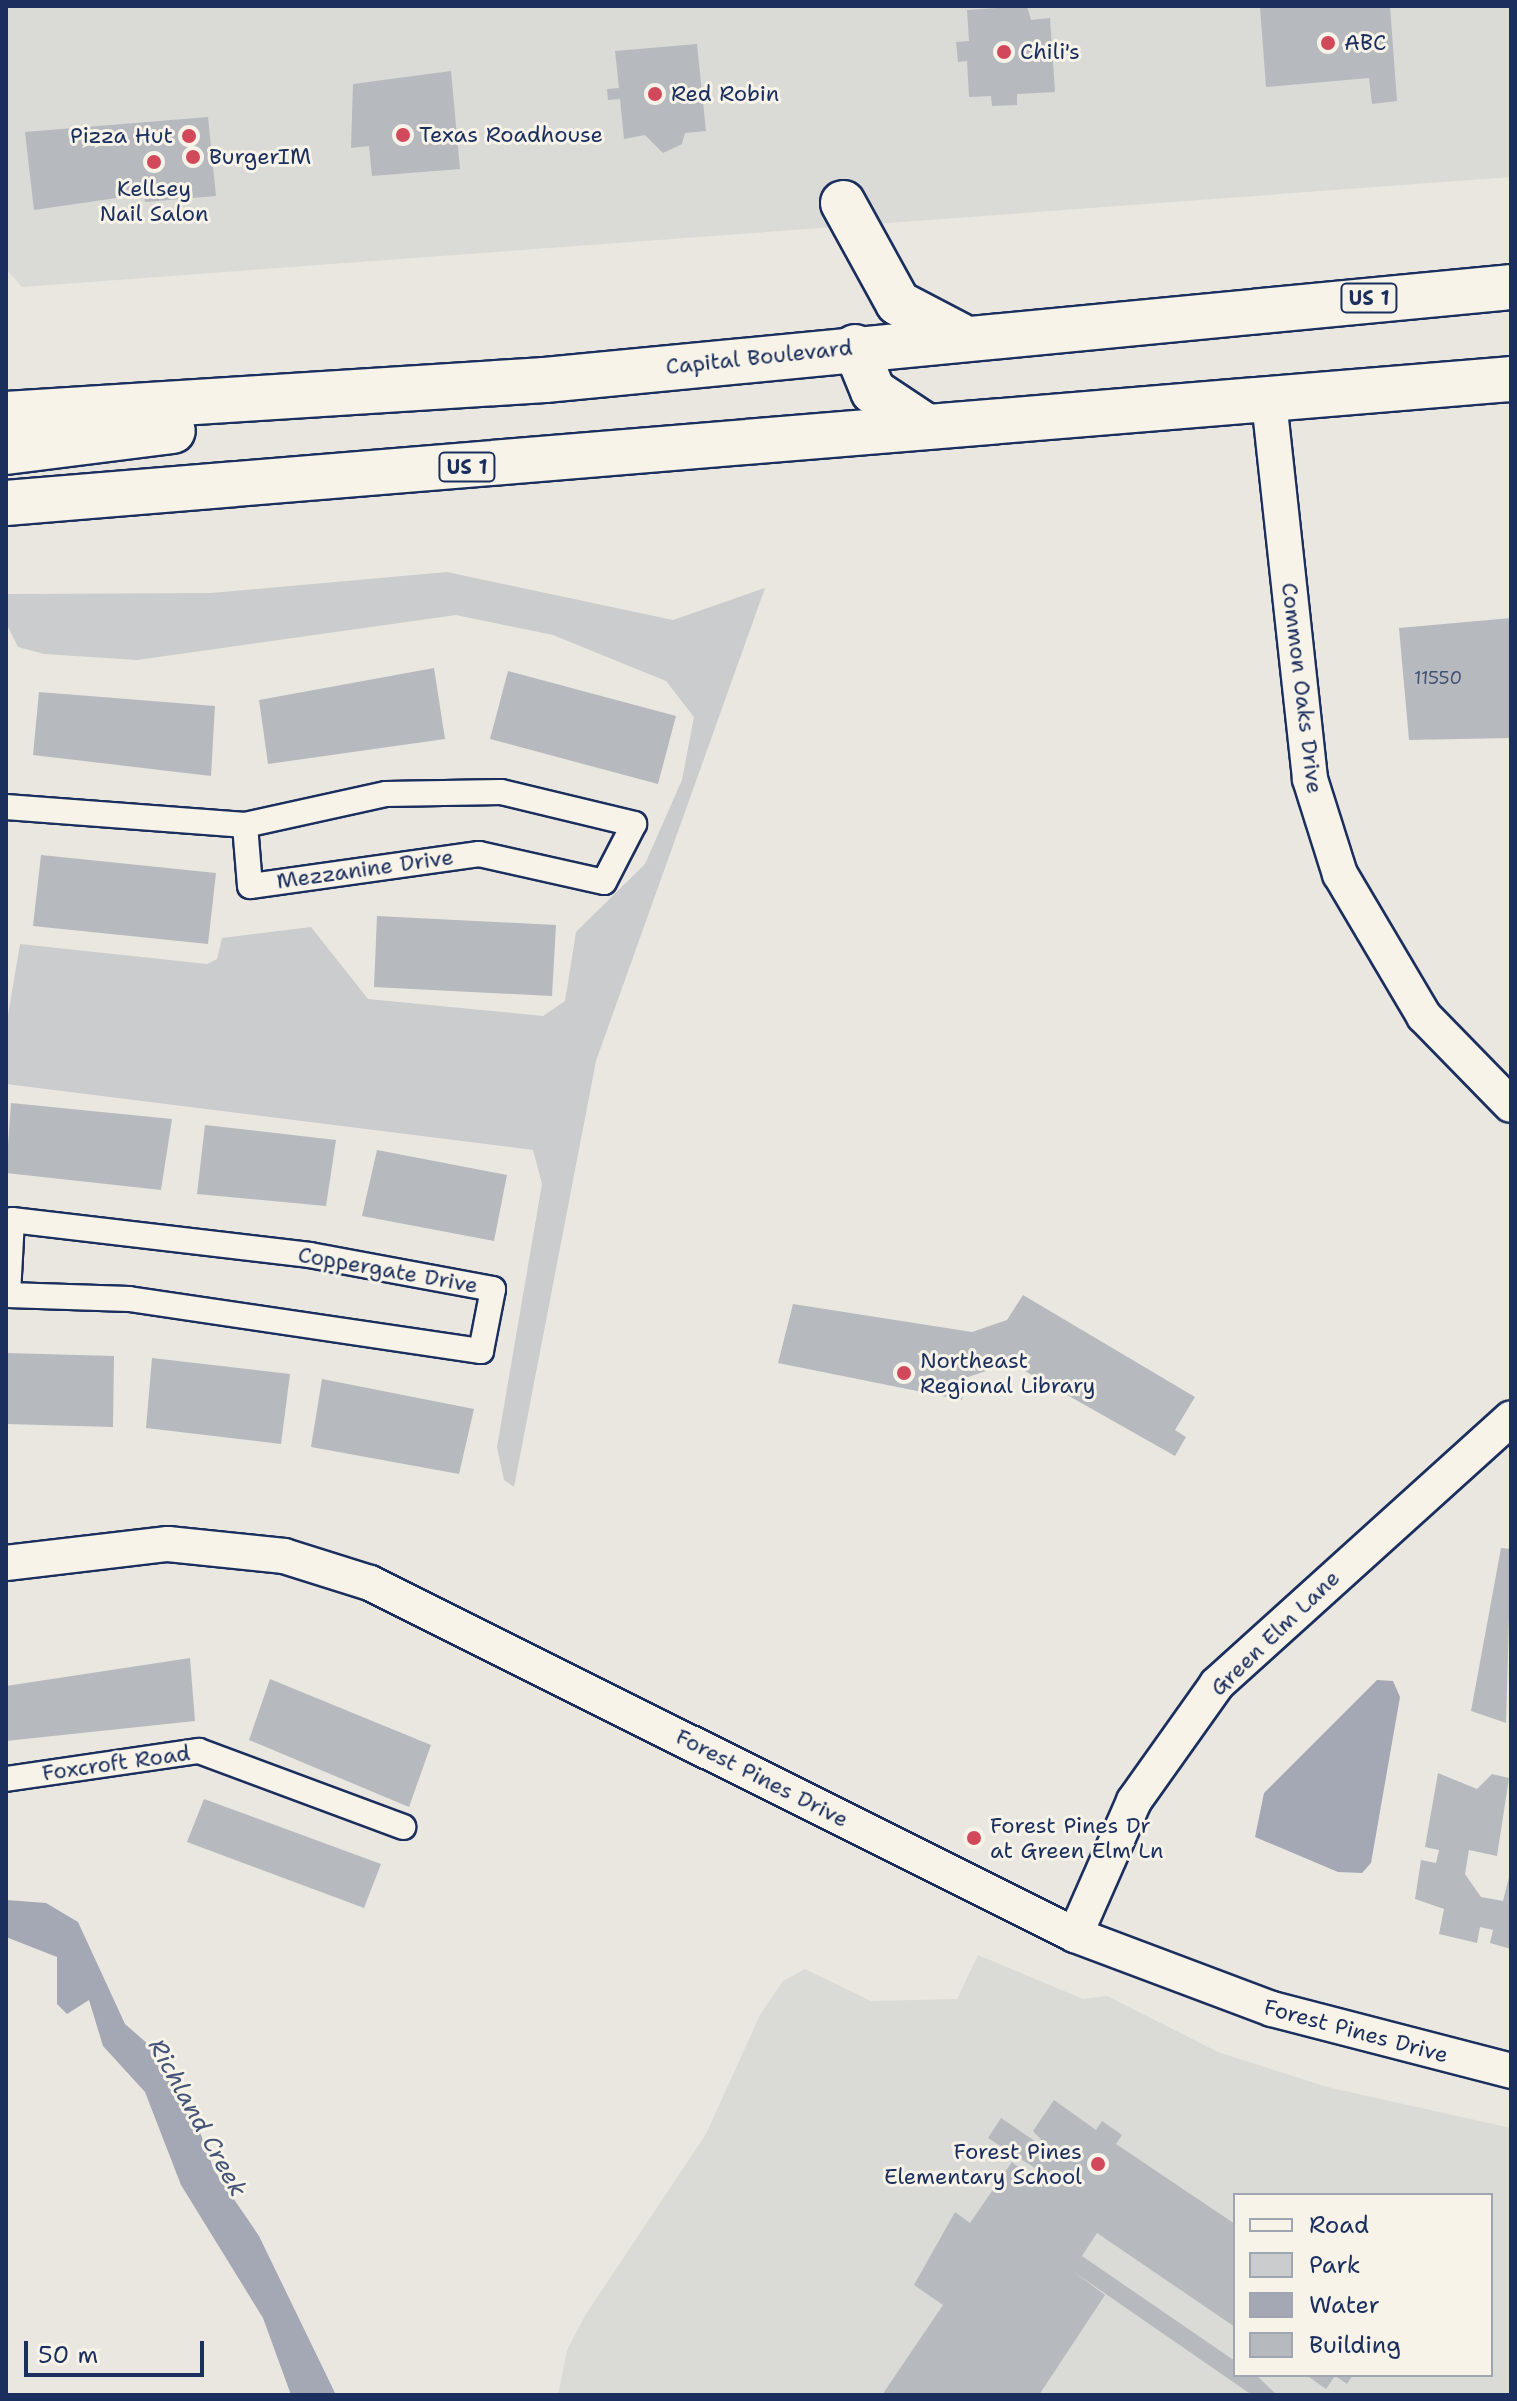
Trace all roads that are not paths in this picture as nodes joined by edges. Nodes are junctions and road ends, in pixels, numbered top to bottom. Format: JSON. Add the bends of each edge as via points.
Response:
{"nodes":[{"id":1,"x":843,"y":203,"type":"dead end"},
{"id":2,"x":1511,"y":287,"type":"edge"},
{"id":3,"x":959,"y":335,"type":"junction"},
{"id":4,"x":855,"y":347,"type":"junction"},
{"id":5,"x":1511,"y":379,"type":"edge"},
{"id":6,"x":461,"y":384,"type":"junction"},
{"id":7,"x":1269,"y":401,"type":"junction"},
{"id":8,"x":6,"y":414,"type":"edge"},
{"id":9,"x":927,"y":427,"type":"junction"},
{"id":10,"x":6,"y":452,"type":"edge"},
{"id":11,"x":15,"y":508,"type":"edge"},
{"id":12,"x":6,"y":807,"type":"edge"},
{"id":13,"x":245,"y":825,"type":"junction"},
{"id":14,"x":1511,"y":1105,"type":"edge"},
{"id":15,"x":7,"y":1295,"type":"edge"},
{"id":16,"x":1511,"y":1418,"type":"edge"},
{"id":17,"x":6,"y":1563,"type":"edge"},
{"id":18,"x":6,"y":1779,"type":"edge"},
{"id":19,"x":403,"y":1827,"type":"dead end"},
{"id":20,"x":1075,"y":1935,"type":"junction"},
{"id":21,"x":1511,"y":2071,"type":"edge"}],
"edges":[{"from":1,"to":3,"type":"highway","via":[[898,303]]},
{"from":2,"to":3,"type":"highway","name":"Capital Boulevard","number":"US 1"},
{"from":3,"to":4,"type":"highway","name":"Capital Boulevard","number":"US 1"},
{"from":4,"to":6,"type":"highway","name":"Capital Boulevard","number":"US 1"},
{"from":4,"to":9,"type":"highway","via":[[873,391]]},
{"from":5,"to":7,"type":"highway","number":"US 1"},
{"from":6,"to":8,"type":"highway","name":"Capital Boulevard","number":"US 1"},
{"from":6,"to":10,"type":"highway","via":[[390,411]]},
{"from":7,"to":9,"type":"highway","number":"US 1"},
{"from":7,"to":14,"type":"street","name":"Common Oaks Drive","via":[[1310,779],[1340,874],[1424,1016]]},
{"from":9,"to":11,"type":"highway","number":"US 1"},
{"from":12,"to":13,"type":"street","name":"Mezzanine Drive"},
{"from":13,"to":13,"type":"street","name":"Mezzanine Drive","via":[[250,886],[479,854],[604,882],[634,824],[501,792],[386,794]]},
{"from":15,"to":15,"type":"street","name":"Coppergate Drive","via":[[12,1220],[310,1255],[493,1289],[481,1351],[144,1301]]},
{"from":16,"to":20,"type":"street","name":"Green Elm Lane","via":[[1217,1684],[1134,1801]]},
{"from":17,"to":20,"type":"street","name":"Forest Pines Drive","via":[[168,1544],[284,1556],[370,1583]]},
{"from":18,"to":19,"type":"street","name":"Foxcroft Road","via":[[199,1751]]},
{"from":20,"to":21,"type":"street","name":"Forest Pines Drive","via":[[1272,2009]]}]}
